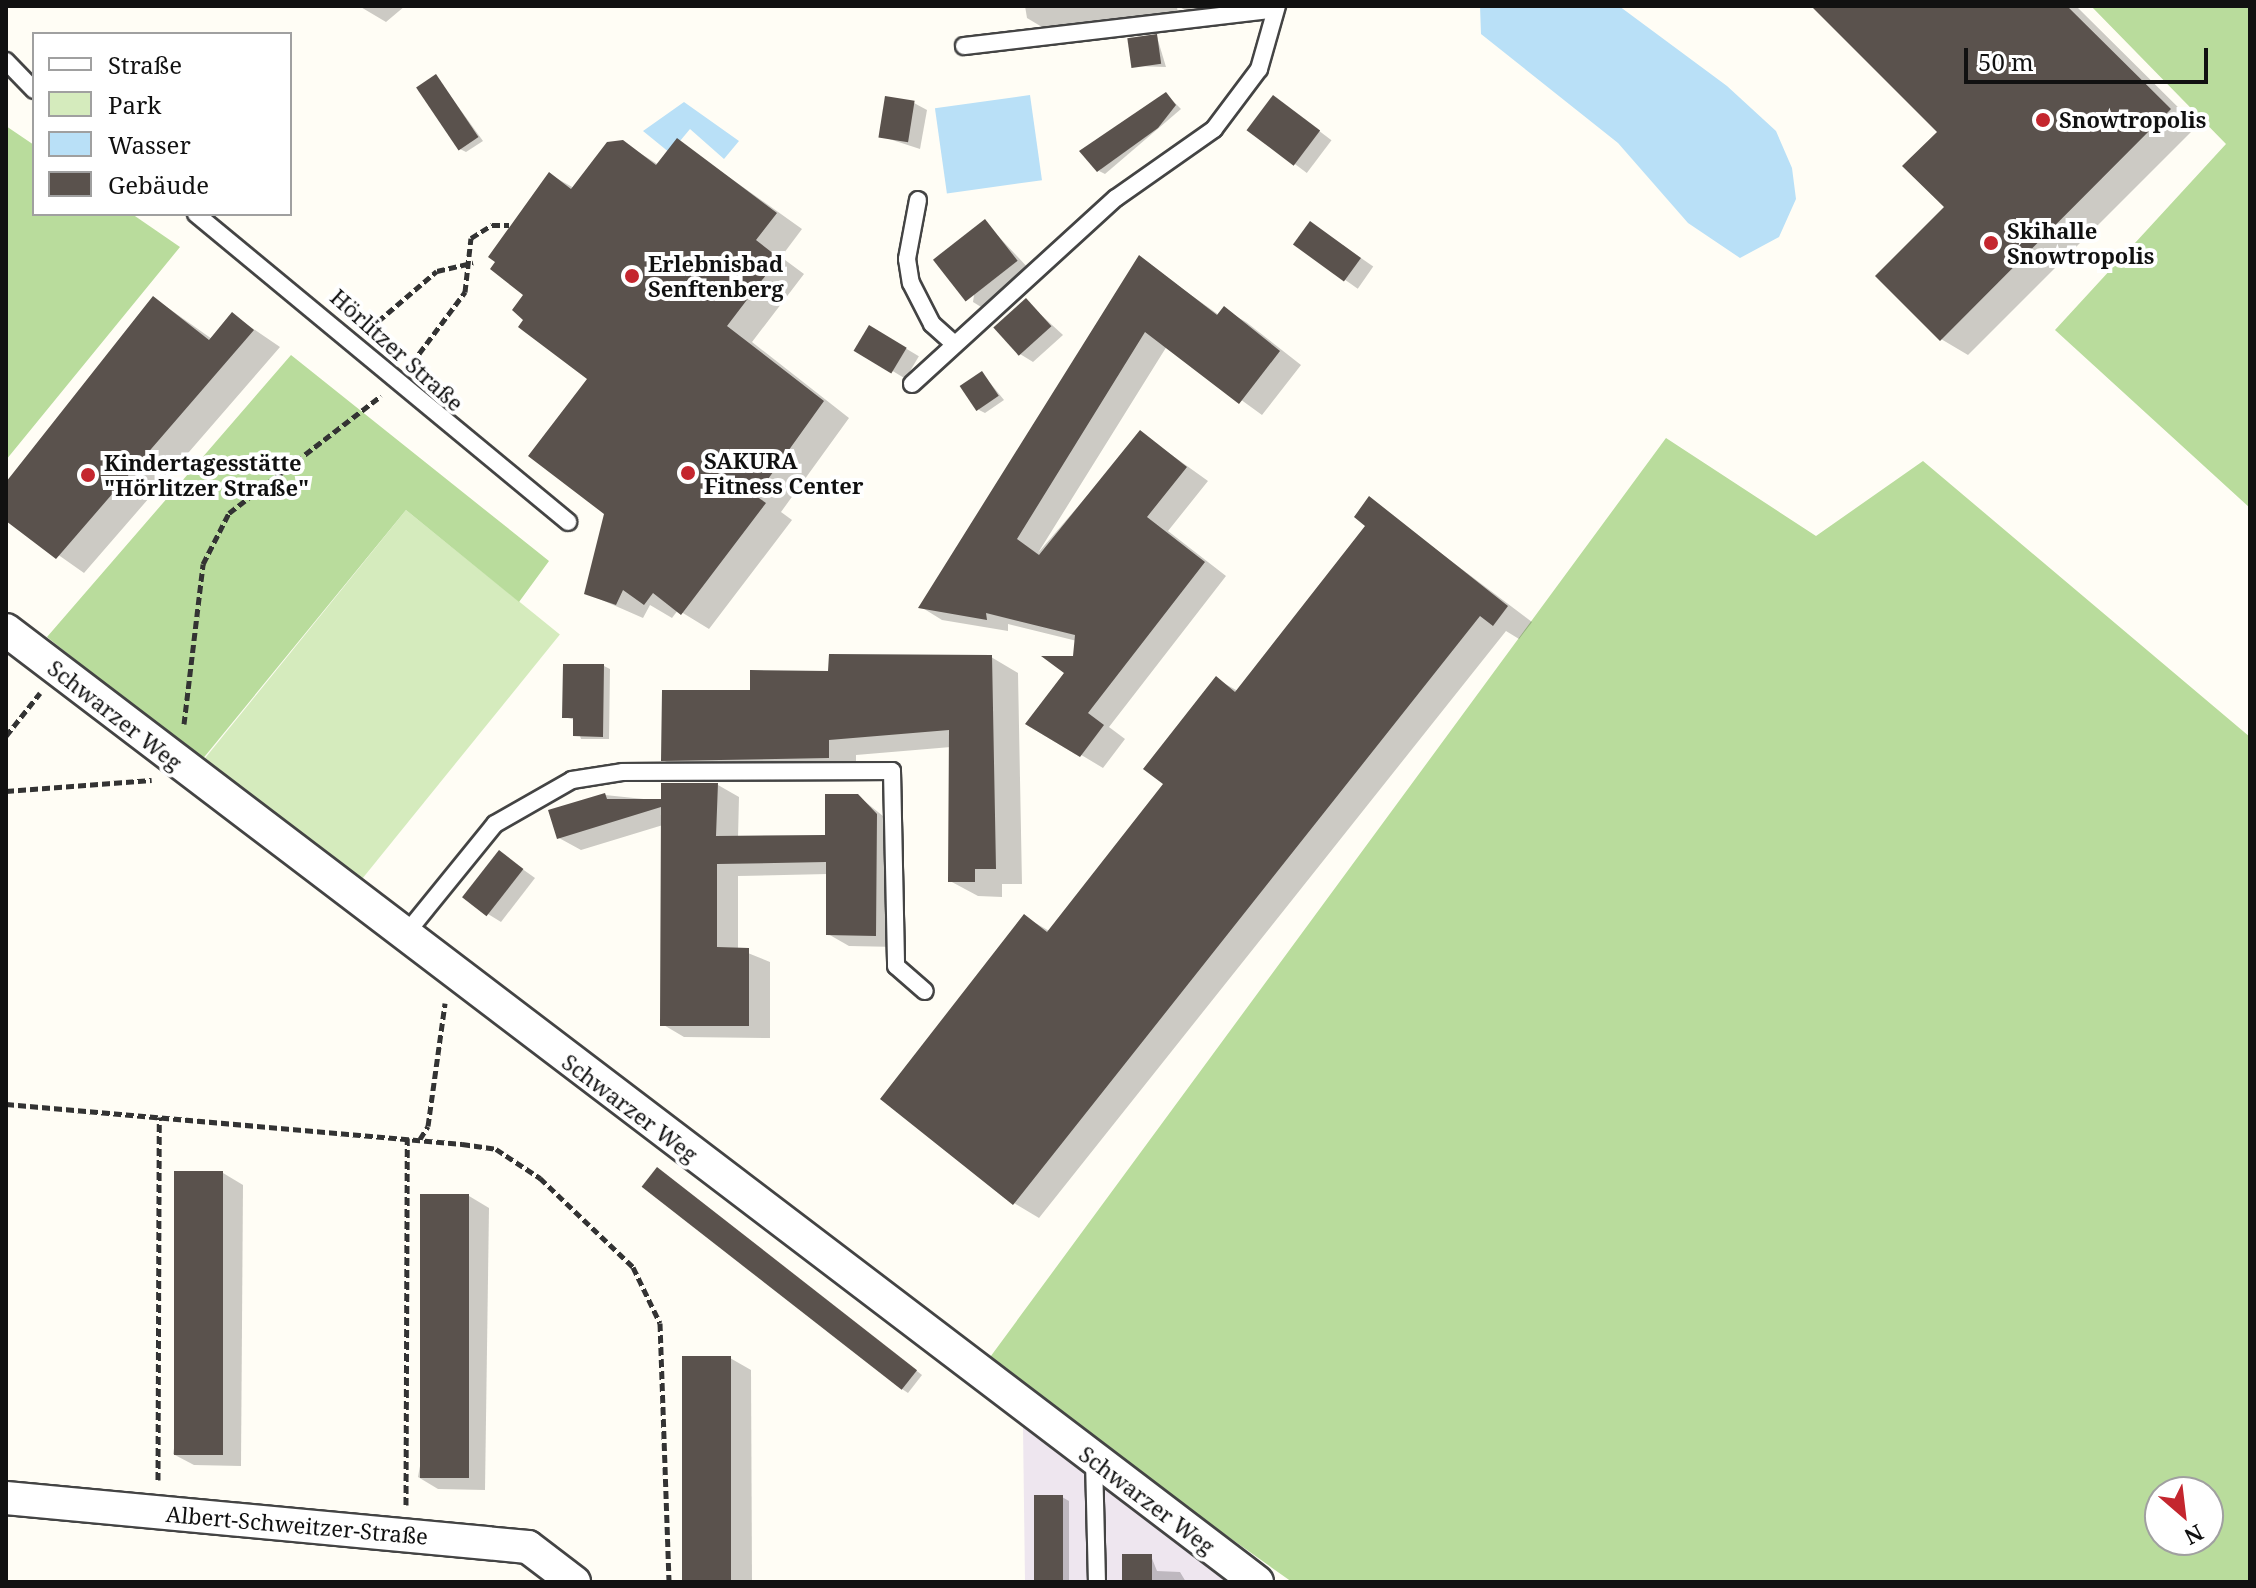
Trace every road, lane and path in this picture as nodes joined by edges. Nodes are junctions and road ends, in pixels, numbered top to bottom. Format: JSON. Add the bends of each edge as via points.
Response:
{"nodes":[{"id":1,"x":1274,"y":8,"type":"edge"},
{"id":2,"x":964,"y":46,"type":"dead end"},
{"id":3,"x":6,"y":61,"type":"edge"},
{"id":4,"x":32,"y":88,"type":"edge"},
{"id":5,"x":918,"y":200,"type":"dead end"},
{"id":6,"x":198,"y":216,"type":"edge"},
{"id":7,"x":509,"y":225,"type":"dead end"},
{"id":8,"x":473,"y":263,"type":"junction"},
{"id":9,"x":353,"y":342,"type":"junction"},
{"id":10,"x":952,"y":342,"type":"junction"},
{"id":11,"x":397,"y":384,"type":"junction"},
{"id":12,"x":912,"y":384,"type":"dead end"},
{"id":13,"x":568,"y":522,"type":"dead end"},
{"id":14,"x":6,"y":630,"type":"edge"},
{"id":15,"x":54,"y":668,"type":"junction"},
{"id":16,"x":6,"y":736,"type":"edge"},
{"id":17,"x":188,"y":770,"type":"junction"},
{"id":18,"x":6,"y":791,"type":"edge"},
{"id":19,"x":404,"y":936,"type":"junction"},
{"id":20,"x":431,"y":957,"type":"junction"},
{"id":21,"x":925,"y":991,"type":"dead end"},
{"id":22,"x":6,"y":1104,"type":"edge"},
{"id":23,"x":159,"y":1117,"type":"junction"},
{"id":24,"x":407,"y":1138,"type":"junction"},
{"id":25,"x":420,"y":1139,"type":"junction"},
{"id":26,"x":1094,"y":1460,"type":"junction"},
{"id":27,"x":6,"y":1498,"type":"edge"},
{"id":28,"x":157,"y":1512,"type":"junction"},
{"id":29,"x":406,"y":1535,"type":"junction"},
{"id":30,"x":1221,"y":1569,"type":"edge"},
{"id":31,"x":574,"y":1582,"type":"edge"},
{"id":32,"x":669,"y":1582,"type":"edge"},
{"id":33,"x":1097,"y":1582,"type":"edge"},
{"id":34,"x":1257,"y":1582,"type":"edge"}],
"edges":[{"from":1,"to":2,"type":"lane"},
{"from":1,"to":10,"type":"lane","via":[[1259,69],[1214,129],[1116,198],[1011,300]]},
{"from":3,"to":4,"type":"lane"},
{"from":5,"to":10,"type":"lane","via":[[907,259],[911,283],[932,324]]},
{"from":6,"to":9,"type":"lane","name":"Hörlitzer Straße"},
{"from":7,"to":8,"type":"path","via":[[492,225],[471,238]]},
{"from":8,"to":9,"type":"path","via":[[437,271]]},
{"from":8,"to":11,"type":"path","via":[[465,292]]},
{"from":9,"to":11,"type":"lane","name":"Hörlitzer Straße"},
{"from":10,"to":12,"type":"lane"},
{"from":11,"to":13,"type":"lane","name":"Hörlitzer Straße"},
{"from":11,"to":17,"type":"path","via":[[229,513],[203,564]]},
{"from":14,"to":15,"type":"street","name":"Schwarzer Weg"},
{"from":15,"to":16,"type":"path"},
{"from":15,"to":17,"type":"street","name":"Schwarzer Weg"},
{"from":17,"to":18,"type":"path"},
{"from":17,"to":19,"type":"street","name":"Schwarzer Weg"},
{"from":19,"to":20,"type":"street","name":"Schwarzer Weg"},
{"from":19,"to":21,"type":"lane","via":[[495,824],[572,780],[623,772],[892,771],[896,966]]},
{"from":20,"to":25,"type":"path","via":[[445,1003],[428,1126]]},
{"from":20,"to":26,"type":"street","name":"Schwarzer Weg"},
{"from":22,"to":23,"type":"path"},
{"from":23,"to":24,"type":"path"},
{"from":23,"to":28,"type":"path"},
{"from":24,"to":25,"type":"path"},
{"from":24,"to":29,"type":"path"},
{"from":25,"to":32,"type":"path","via":[[496,1149],[593,1226],[648,1286],[666,1349]]},
{"from":26,"to":30,"type":"street","name":"Schwarzer Weg"},
{"from":26,"to":33,"type":"lane"},
{"from":27,"to":28,"type":"street","name":"Albert-Schweitzer-Straße"},
{"from":28,"to":29,"type":"street","name":"Albert-Schweitzer-Straße"},
{"from":29,"to":31,"type":"street","name":"Albert-Schweitzer-Straße","via":[[528,1547]]},
{"from":30,"to":34,"type":"street","name":"Schwarzer Weg"}]}
